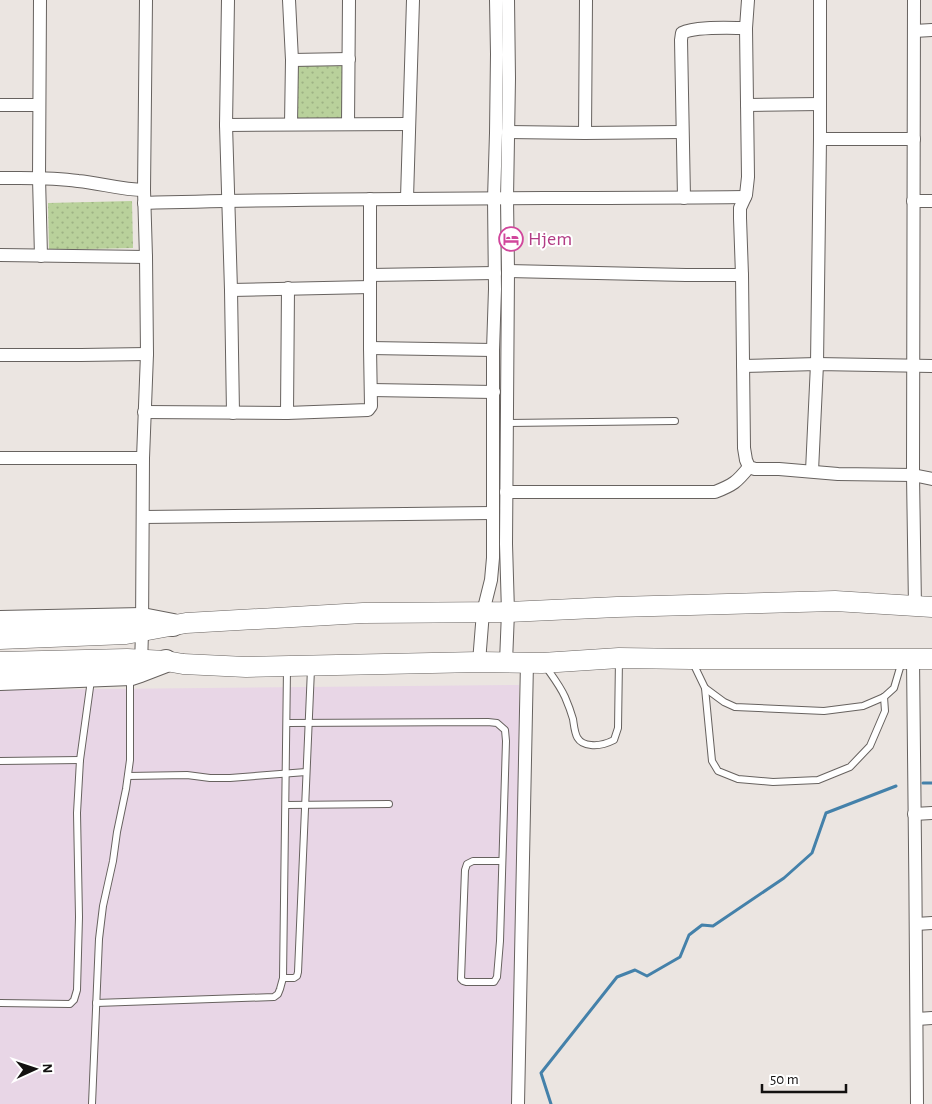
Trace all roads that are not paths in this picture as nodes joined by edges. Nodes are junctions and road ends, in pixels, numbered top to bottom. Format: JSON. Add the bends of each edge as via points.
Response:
{"nodes":[{"id":1,"x":40,"y":0,"type":"edge"},
{"id":2,"x":146,"y":0,"type":"edge"},
{"id":3,"x":228,"y":0,"type":"edge"},
{"id":4,"x":289,"y":0,"type":"edge"},
{"id":5,"x":349,"y":0,"type":"edge"},
{"id":6,"x":413,"y":0,"type":"edge"},
{"id":7,"x":496,"y":0,"type":"edge"},
{"id":8,"x":508,"y":0,"type":"edge"},
{"id":9,"x":586,"y":0,"type":"edge"},
{"id":10,"x":748,"y":0,"type":"edge"},
{"id":11,"x":820,"y":0,"type":"edge"},
{"id":12,"x":914,"y":0,"type":"edge"},
{"id":13,"x":746,"y":28,"type":"junction"},
{"id":14,"x":932,"y":30,"type":"edge"},
{"id":15,"x":914,"y":31,"type":"junction"},
{"id":16,"x":349,"y":59,"type":"junction"},
{"id":17,"x":292,"y":60,"type":"junction"},
{"id":18,"x":820,"y":104,"type":"junction"},
{"id":19,"x":0,"y":105,"type":"edge"},
{"id":20,"x":39,"y":105,"type":"junction"},
{"id":21,"x":747,"y":105,"type":"junction"},
{"id":22,"x":291,"y":124,"type":"junction"},
{"id":23,"x":348,"y":124,"type":"junction"},
{"id":24,"x":408,"y":124,"type":"junction"},
{"id":25,"x":226,"y":125,"type":"junction"},
{"id":26,"x":508,"y":132,"type":"junction"},
{"id":27,"x":682,"y":132,"type":"junction"},
{"id":28,"x":585,"y":134,"type":"junction"},
{"id":29,"x":914,"y":139,"type":"junction"},
{"id":30,"x":820,"y":140,"type":"junction"},
{"id":31,"x":0,"y":178,"type":"edge"},
{"id":32,"x":39,"y":178,"type":"junction"},
{"id":33,"x":144,"y":196,"type":"junction"},
{"id":34,"x":745,"y":197,"type":"junction"},
{"id":35,"x":407,"y":198,"type":"junction"},
{"id":36,"x":494,"y":198,"type":"junction"},
{"id":37,"x":507,"y":198,"type":"junction"},
{"id":38,"x":684,"y":198,"type":"junction"},
{"id":39,"x":370,"y":199,"type":"junction"},
{"id":40,"x":229,"y":200,"type":"junction"},
{"id":41,"x":913,"y":202,"type":"junction"},
{"id":42,"x":932,"y":202,"type":"edge"},
{"id":43,"x":0,"y":255,"type":"edge"},
{"id":44,"x":41,"y":256,"type":"junction"},
{"id":45,"x":146,"y":257,"type":"junction"},
{"id":46,"x":508,"y":271,"type":"junction"},
{"id":47,"x":495,"y":273,"type":"junction"},
{"id":48,"x":742,"y":275,"type":"junction"},
{"id":49,"x":370,"y":281,"type":"junction"},
{"id":50,"x":288,"y":288,"type":"junction"},
{"id":51,"x":232,"y":290,"type":"junction"},
{"id":52,"x":370,"y":348,"type":"junction"},
{"id":53,"x":493,"y":350,"type":"junction"},
{"id":54,"x":148,"y":354,"type":"junction"},
{"id":55,"x":0,"y":355,"type":"edge"},
{"id":56,"x":817,"y":364,"type":"junction"},
{"id":57,"x":914,"y":364,"type":"junction"},
{"id":58,"x":743,"y":366,"type":"junction"},
{"id":59,"x":932,"y":366,"type":"edge"},
{"id":60,"x":371,"y":390,"type":"junction"},
{"id":61,"x":494,"y":392,"type":"junction"},
{"id":62,"x":144,"y":412,"type":"junction"},
{"id":63,"x":232,"y":413,"type":"junction"},
{"id":64,"x":287,"y":413,"type":"junction"},
{"id":65,"x":676,"y":421,"type":"dead end"},
{"id":66,"x":507,"y":423,"type":"junction"},
{"id":67,"x":0,"y":458,"type":"edge"},
{"id":68,"x":143,"y":458,"type":"junction"},
{"id":69,"x":749,"y":467,"type":"junction"},
{"id":70,"x":812,"y":471,"type":"junction"},
{"id":71,"x":913,"y":475,"type":"junction"},
{"id":72,"x":932,"y":479,"type":"edge"},
{"id":73,"x":506,"y":492,"type":"junction"},
{"id":74,"x":492,"y":513,"type":"junction"},
{"id":75,"x":143,"y":516,"type":"junction"},
{"id":76,"x":923,"y":607,"type":"edge"},
{"id":77,"x":483,"y":612,"type":"junction"},
{"id":78,"x":508,"y":612,"type":"junction"},
{"id":79,"x":0,"y":622,"type":"edge"},
{"id":80,"x":142,"y":625,"type":"junction"},
{"id":81,"x":173,"y":625,"type":"joint"},
{"id":82,"x":0,"y":639,"type":"edge"},
{"id":83,"x":619,"y":658,"type":"junction"},
{"id":84,"x":691,"y":659,"type":"junction"},
{"id":85,"x":916,"y":659,"type":"edge"},
{"id":86,"x":166,"y":661,"type":"joint"},
{"id":87,"x":0,"y":662,"type":"edge"},
{"id":88,"x":479,"y":662,"type":"junction"},
{"id":89,"x":506,"y":662,"type":"junction"},
{"id":90,"x":535,"y":662,"type":"junction"},
{"id":91,"x":311,"y":666,"type":"junction"},
{"id":92,"x":288,"y":667,"type":"junction"},
{"id":93,"x":137,"y":668,"type":"junction"},
{"id":94,"x":92,"y":675,"type":"junction"},
{"id":95,"x":0,"y":679,"type":"edge"},
{"id":96,"x":705,"y":688,"type":"junction"},
{"id":97,"x":884,"y":697,"type":"junction"},
{"id":98,"x":287,"y":723,"type":"junction"},
{"id":99,"x":308,"y":723,"type":"junction"},
{"id":100,"x":80,"y":760,"type":"junction"},
{"id":101,"x":0,"y":761,"type":"edge"},
{"id":102,"x":306,"y":772,"type":"junction"},
{"id":103,"x":286,"y":774,"type":"junction"},
{"id":104,"x":128,"y":776,"type":"junction"},
{"id":105,"x":390,"y":804,"type":"dead end"},
{"id":106,"x":286,"y":805,"type":"junction"},
{"id":107,"x":305,"y":806,"type":"junction"},
{"id":108,"x":932,"y":813,"type":"edge"},
{"id":109,"x":914,"y":814,"type":"junction"},
{"id":110,"x":502,"y":860,"type":"junction"},
{"id":111,"x":932,"y":923,"type":"edge"},
{"id":112,"x":916,"y":924,"type":"junction"},
{"id":113,"x":283,"y":978,"type":"junction"},
{"id":114,"x":96,"y":1002,"type":"junction"},
{"id":115,"x":0,"y":1003,"type":"edge"},
{"id":116,"x":932,"y":1018,"type":"edge"},
{"id":117,"x":917,"y":1019,"type":"junction"},
{"id":118,"x":92,"y":1104,"type":"edge"},
{"id":119,"x":518,"y":1104,"type":"edge"},
{"id":120,"x":917,"y":1104,"type":"edge"}],
"edges":[{"from":1,"to":20,"type":"street"},
{"from":2,"to":33,"type":"street"},
{"from":3,"to":25,"type":"street"},
{"from":4,"to":17,"type":"street"},
{"from":5,"to":16,"type":"street"},
{"from":6,"to":24,"type":"street"},
{"from":7,"to":36,"type":"street"},
{"from":8,"to":26,"type":"street"},
{"from":9,"to":28,"type":"street"},
{"from":10,"to":13,"type":"street"},
{"from":11,"to":18,"type":"street"},
{"from":12,"to":15,"type":"street"},
{"from":13,"to":21,"type":"street"},
{"from":13,"to":27,"type":"street","via":[[697,29],[682,33]]},
{"from":14,"to":15,"type":"street"},
{"from":15,"to":29,"type":"street"},
{"from":16,"to":17,"type":"street"},
{"from":16,"to":23,"type":"street"},
{"from":17,"to":22,"type":"street"},
{"from":18,"to":21,"type":"street"},
{"from":18,"to":30,"type":"street"},
{"from":19,"to":20,"type":"street"},
{"from":20,"to":32,"type":"street"},
{"from":21,"to":34,"type":"street","via":[[748,188]]},
{"from":22,"to":23,"type":"street"},
{"from":22,"to":25,"type":"street"},
{"from":23,"to":24,"type":"street"},
{"from":24,"to":35,"type":"street"},
{"from":25,"to":40,"type":"street"},
{"from":26,"to":28,"type":"street"},
{"from":26,"to":37,"type":"street"},
{"from":27,"to":28,"type":"street"},
{"from":27,"to":38,"type":"street"},
{"from":29,"to":30,"type":"street"},
{"from":29,"to":41,"type":"street"},
{"from":30,"to":56,"type":"street"},
{"from":31,"to":32,"type":"street"},
{"from":32,"to":33,"type":"street","via":[[77,180]]},
{"from":32,"to":44,"type":"street"},
{"from":33,"to":40,"type":"street"},
{"from":33,"to":45,"type":"street"},
{"from":34,"to":38,"type":"street"},
{"from":34,"to":48,"type":"street","via":[[740,208]]},
{"from":35,"to":36,"type":"street"},
{"from":35,"to":39,"type":"street"},
{"from":36,"to":37,"type":"street"},
{"from":36,"to":47,"type":"street"},
{"from":37,"to":38,"type":"street"},
{"from":37,"to":46,"type":"street"},
{"from":39,"to":40,"type":"street"},
{"from":39,"to":49,"type":"street"},
{"from":40,"to":51,"type":"street"},
{"from":41,"to":42,"type":"street"},
{"from":41,"to":57,"type":"street"},
{"from":43,"to":44,"type":"street"},
{"from":44,"to":45,"type":"street"},
{"from":45,"to":54,"type":"street"},
{"from":46,"to":48,"type":"street"},
{"from":46,"to":66,"type":"street"},
{"from":47,"to":49,"type":"street"},
{"from":47,"to":53,"type":"street"},
{"from":48,"to":58,"type":"street"},
{"from":49,"to":50,"type":"street"},
{"from":49,"to":52,"type":"street"},
{"from":50,"to":51,"type":"street"},
{"from":50,"to":64,"type":"street"},
{"from":51,"to":63,"type":"street"},
{"from":52,"to":53,"type":"street"},
{"from":52,"to":60,"type":"street"},
{"from":53,"to":61,"type":"street"},
{"from":54,"to":55,"type":"street"},
{"from":54,"to":62,"type":"street"},
{"from":56,"to":57,"type":"street"},
{"from":56,"to":58,"type":"street"},
{"from":56,"to":70,"type":"street"},
{"from":57,"to":59,"type":"street"},
{"from":57,"to":71,"type":"street"},
{"from":58,"to":69,"type":"street","via":[[744,448]]},
{"from":60,"to":61,"type":"street"},
{"from":60,"to":64,"type":"street","via":[[368,410]]},
{"from":61,"to":74,"type":"street"},
{"from":62,"to":63,"type":"street"},
{"from":62,"to":68,"type":"street"},
{"from":63,"to":64,"type":"street"},
{"from":65,"to":66,"type":"lane"},
{"from":66,"to":73,"type":"street"},
{"from":67,"to":68,"type":"street"},
{"from":68,"to":75,"type":"street"},
{"from":69,"to":70,"type":"street"},
{"from":69,"to":73,"type":"street","via":[[731,486],[715,492]]},
{"from":70,"to":71,"type":"street"},
{"from":71,"to":72,"type":"street"},
{"from":71,"to":76,"type":"street"},
{"from":73,"to":78,"type":"street"},
{"from":74,"to":75,"type":"street"},
{"from":74,"to":77,"type":"street","via":[[493,558]]},
{"from":75,"to":80,"type":"street"},
{"from":76,"to":78,"type":"main road","via":[[835,601]]},
{"from":77,"to":78,"type":"main road"},
{"from":77,"to":81,"type":"main road","via":[[287,616]]},
{"from":77,"to":88,"type":"street"},
{"from":78,"to":89,"type":"street"},
{"from":79,"to":80,"type":"highway"},
{"from":80,"to":81,"type":"highway"},
{"from":80,"to":82,"type":"main road","via":[[126,634]]},
{"from":80,"to":93,"type":"street"},
{"from":83,"to":84,"type":"main road"},
{"from":83,"to":90,"type":"main road"},
{"from":83,"to":90,"type":"lane","via":[[618,728],[614,740],[596,746],[585,744],[574,733],[566,698],[559,684]]},
{"from":84,"to":85,"type":"main road"},
{"from":84,"to":96,"type":"lane"},
{"from":85,"to":97,"type":"lane"},
{"from":85,"to":109,"type":"street"},
{"from":86,"to":92,"type":"main road","via":[[228,667]]},
{"from":86,"to":93,"type":"highway"},
{"from":87,"to":93,"type":"main road","via":[[127,659]]},
{"from":88,"to":89,"type":"main road"},
{"from":88,"to":91,"type":"main road"},
{"from":89,"to":90,"type":"main road"},
{"from":90,"to":119,"type":"street"},
{"from":91,"to":92,"type":"main road"},
{"from":91,"to":99,"type":"lane"},
{"from":92,"to":98,"type":"lane"},
{"from":93,"to":94,"type":"highway"},
{"from":93,"to":104,"type":"lane"},
{"from":94,"to":95,"type":"highway"},
{"from":94,"to":100,"type":"lane"},
{"from":96,"to":97,"type":"lane","via":[[735,707],[824,710],[863,706]]},
{"from":96,"to":97,"type":"lane","via":[[712,761],[718,771],[738,779],[773,782],[818,780],[850,767],[870,746],[884,711]]},
{"from":98,"to":99,"type":"lane"},
{"from":98,"to":103,"type":"lane"},
{"from":99,"to":102,"type":"lane"},
{"from":99,"to":110,"type":"lane","via":[[497,723],[505,730],[506,741]]},
{"from":100,"to":101,"type":"lane"},
{"from":100,"to":115,"type":"lane","via":[[77,813],[79,918],[74,1000],[70,1004]]},
{"from":102,"to":103,"type":"lane"},
{"from":102,"to":107,"type":"lane"},
{"from":103,"to":104,"type":"lane","via":[[230,778]]},
{"from":103,"to":106,"type":"lane"},
{"from":104,"to":114,"type":"lane","via":[[103,906]]},
{"from":105,"to":107,"type":"lane"},
{"from":106,"to":107,"type":"lane"},
{"from":106,"to":113,"type":"lane"},
{"from":107,"to":113,"type":"lane","via":[[298,972],[294,978]]},
{"from":108,"to":109,"type":"street"},
{"from":109,"to":112,"type":"street"},
{"from":110,"to":110,"type":"lane","via":[[497,977],[494,982],[462,981],[465,870],[473,861]]},
{"from":111,"to":112,"type":"street"},
{"from":112,"to":117,"type":"street"},
{"from":113,"to":114,"type":"lane","via":[[274,997]]},
{"from":114,"to":118,"type":"lane"},
{"from":116,"to":117,"type":"street"},
{"from":117,"to":120,"type":"street"}]}
